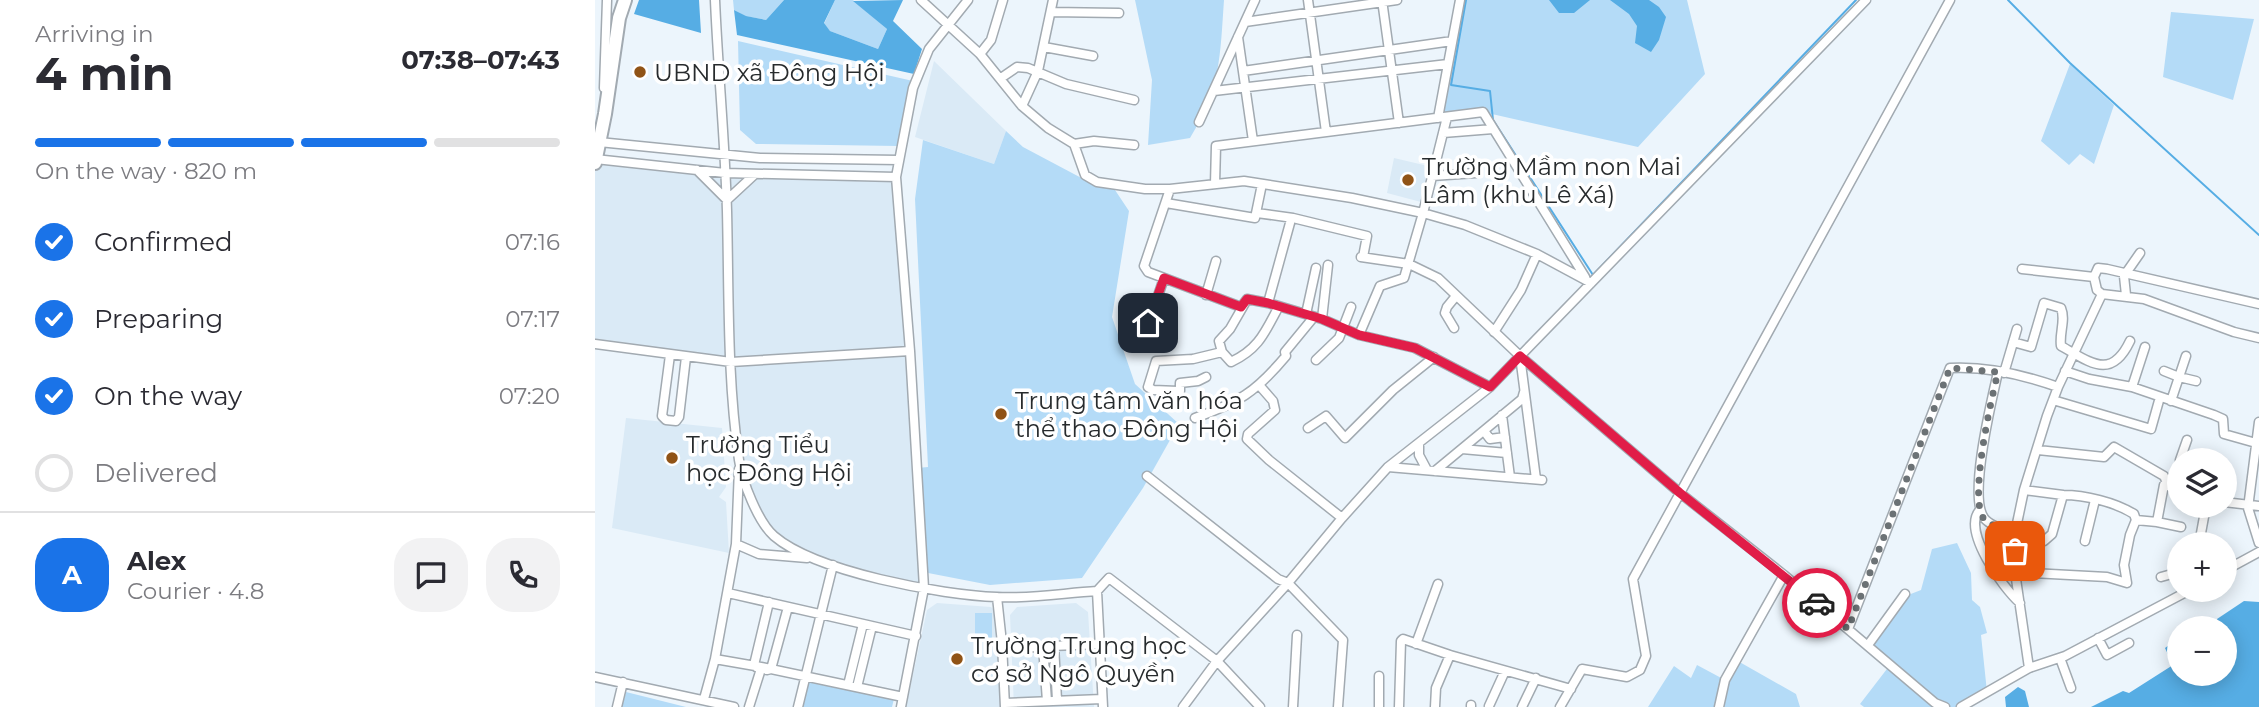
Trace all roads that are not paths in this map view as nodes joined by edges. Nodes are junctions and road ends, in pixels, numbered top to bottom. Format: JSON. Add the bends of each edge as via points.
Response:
{"nodes":[{"id":1,"x":607,"y":0,"type":"edge"},
{"id":2,"x":625,"y":0,"type":"edge"},
{"id":3,"x":715,"y":0,"type":"edge"},
{"id":4,"x":921,"y":0,"type":"edge"},
{"id":5,"x":968,"y":0,"type":"edge"},
{"id":6,"x":1003,"y":0,"type":"edge"},
{"id":7,"x":1053,"y":0,"type":"edge"},
{"id":8,"x":1255,"y":0,"type":"edge"},
{"id":9,"x":1308,"y":0,"type":"edge"},
{"id":10,"x":1397,"y":0,"type":"edge"},
{"id":11,"x":1460,"y":0,"type":"edge"},
{"id":12,"x":1866,"y":0,"type":"edge"},
{"id":13,"x":1950,"y":0,"type":"edge"},
{"id":14,"x":1382,"y":1,"type":"edge"},
{"id":15,"x":1051,"y":12,"type":"junction"},
{"id":16,"x":1310,"y":12,"type":"junction"},
{"id":17,"x":1119,"y":13,"type":"dead end"},
{"id":18,"x":1245,"y":22,"type":"junction"},
{"id":19,"x":950,"y":24,"type":"junction"},
{"id":20,"x":1238,"y":37,"type":"junction"},
{"id":21,"x":1452,"y":41,"type":"junction"},
{"id":22,"x":1044,"y":47,"type":"junction"},
{"id":23,"x":1389,"y":50,"type":"junction"},
{"id":24,"x":980,"y":54,"type":"junction"},
{"id":25,"x":1093,"y":56,"type":"dead end"},
{"id":26,"x":1317,"y":61,"type":"junction"},
{"id":27,"x":1448,"y":64,"type":"junction"},
{"id":28,"x":1392,"y":70,"type":"junction"},
{"id":29,"x":1038,"y":71,"type":"junction"},
{"id":30,"x":1243,"y":71,"type":"junction"},
{"id":31,"x":1002,"y":78,"type":"junction"},
{"id":32,"x":1319,"y":79,"type":"junction"},
{"id":33,"x":1245,"y":87,"type":"junction"},
{"id":34,"x":1214,"y":91,"type":"junction"},
{"id":35,"x":1134,"y":100,"type":"dead end"},
{"id":36,"x":1021,"y":106,"type":"junction"},
{"id":37,"x":1442,"y":117,"type":"junction"},
{"id":38,"x":1199,"y":122,"type":"dead end"},
{"id":39,"x":1399,"y":123,"type":"junction"},
{"id":40,"x":1493,"y":129,"type":"junction"},
{"id":41,"x":1326,"y":132,"type":"junction"},
{"id":42,"x":1443,"y":133,"type":"junction"},
{"id":43,"x":601,"y":136,"type":"junction"},
{"id":44,"x":1253,"y":141,"type":"junction"},
{"id":45,"x":1074,"y":144,"type":"junction"},
{"id":46,"x":1134,"y":145,"type":"dead end"},
{"id":47,"x":723,"y":154,"type":"junction"},
{"id":48,"x":899,"y":160,"type":"junction"},
{"id":49,"x":595,"y":161,"type":"edge"},
{"id":50,"x":697,"y":170,"type":"junction"},
{"id":51,"x":725,"y":173,"type":"junction"},
{"id":52,"x":1476,"y":173,"type":"dead end"},
{"id":53,"x":754,"y":175,"type":"junction"},
{"id":54,"x":1432,"y":176,"type":"junction"},
{"id":55,"x":896,"y":177,"type":"junction"},
{"id":56,"x":1215,"y":184,"type":"junction"},
{"id":57,"x":1262,"y":184,"type":"junction"},
{"id":58,"x":1170,"y":189,"type":"junction"},
{"id":59,"x":727,"y":200,"type":"junction"},
{"id":60,"x":1167,"y":203,"type":"junction"},
{"id":61,"x":1257,"y":213,"type":"junction"},
{"id":62,"x":1423,"y":213,"type":"junction"},
{"id":63,"x":1290,"y":223,"type":"dead end"},
{"id":64,"x":2140,"y":253,"type":"dead end"},
{"id":65,"x":1537,"y":254,"type":"junction"},
{"id":66,"x":1216,"y":261,"type":"dead end"},
{"id":67,"x":1409,"y":264,"type":"junction"},
{"id":68,"x":1328,"y":265,"type":"dead end"},
{"id":69,"x":1316,"y":268,"type":"dead end"},
{"id":70,"x":2022,"y":269,"type":"dead end"},
{"id":71,"x":2126,"y":273,"type":"junction"},
{"id":72,"x":2094,"y":277,"type":"junction"},
{"id":73,"x":1164,"y":278,"type":"junction"},
{"id":74,"x":1588,"y":281,"type":"junction"},
{"id":75,"x":2102,"y":294,"type":"junction"},
{"id":76,"x":1206,"y":295,"type":"junction"},
{"id":77,"x":2126,"y":295,"type":"junction"},
{"id":78,"x":1456,"y":296,"type":"junction"},
{"id":79,"x":1247,"y":299,"type":"junction"},
{"id":80,"x":1268,"y":303,"type":"junction"},
{"id":81,"x":2259,"y":304,"type":"edge"},
{"id":82,"x":1279,"y":306,"type":"junction"},
{"id":83,"x":1351,"y":307,"type":"dead end"},
{"id":84,"x":1314,"y":317,"type":"junction"},
{"id":85,"x":1343,"y":328,"type":"junction"},
{"id":86,"x":1454,"y":328,"type":"dead end"},
{"id":87,"x":2017,"y":329,"type":"dead end"},
{"id":88,"x":1494,"y":332,"type":"junction"},
{"id":89,"x":1359,"y":335,"type":"junction"},
{"id":90,"x":2259,"y":338,"type":"edge"},
{"id":91,"x":2130,"y":341,"type":"dead end"},
{"id":92,"x":2013,"y":342,"type":"junction"},
{"id":93,"x":595,"y":344,"type":"edge"},
{"id":94,"x":1141,"y":346,"type":"dead end"},
{"id":95,"x":2145,"y":347,"type":"dead end"},
{"id":96,"x":910,"y":351,"type":"junction"},
{"id":97,"x":1222,"y":352,"type":"junction"},
{"id":98,"x":2074,"y":353,"type":"junction"},
{"id":99,"x":670,"y":355,"type":"junction"},
{"id":100,"x":1520,"y":356,"type":"junction"},
{"id":101,"x":2186,"y":356,"type":"dead end"},
{"id":102,"x":687,"y":357,"type":"junction"},
{"id":103,"x":1434,"y":357,"type":"junction"},
{"id":104,"x":1316,"y":360,"type":"dead end"},
{"id":105,"x":731,"y":362,"type":"junction"},
{"id":106,"x":2065,"y":371,"type":"junction"},
{"id":107,"x":2164,"y":371,"type":"dead end"},
{"id":108,"x":2001,"y":372,"type":"junction"},
{"id":109,"x":1206,"y":377,"type":"dead end"},
{"id":110,"x":2179,"y":377,"type":"junction"},
{"id":111,"x":2196,"y":381,"type":"dead end"},
{"id":112,"x":1259,"y":385,"type":"junction"},
{"id":113,"x":1490,"y":387,"type":"junction"},
{"id":114,"x":2058,"y":387,"type":"junction"},
{"id":115,"x":2132,"y":387,"type":"junction"},
{"id":116,"x":1524,"y":392,"type":"junction"},
{"id":117,"x":2160,"y":397,"type":"junction"},
{"id":118,"x":2053,"y":400,"type":"junction"},
{"id":119,"x":2171,"y":401,"type":"junction"},
{"id":120,"x":1502,"y":415,"type":"junction"},
{"id":121,"x":1195,"y":418,"type":"dead end"},
{"id":122,"x":2259,"y":422,"type":"edge"},
{"id":123,"x":1308,"y":428,"type":"dead end"},
{"id":124,"x":1484,"y":431,"type":"junction"},
{"id":125,"x":1505,"y":437,"type":"junction"},
{"id":126,"x":1490,"y":439,"type":"junction"},
{"id":127,"x":2187,"y":440,"type":"dead end"},
{"id":128,"x":2256,"y":443,"type":"junction"},
{"id":129,"x":1419,"y":444,"type":"junction"},
{"id":130,"x":2185,"y":448,"type":"edge"},
{"id":131,"x":1462,"y":449,"type":"junction"},
{"id":132,"x":2038,"y":450,"type":"junction"},
{"id":133,"x":1487,"y":451,"type":"junction"},
{"id":134,"x":1507,"y":453,"type":"junction"},
{"id":135,"x":740,"y":462,"type":"junction"},
{"id":136,"x":1388,"y":467,"type":"junction"},
{"id":137,"x":1431,"y":471,"type":"junction"},
{"id":138,"x":1147,"y":476,"type":"dead end"},
{"id":139,"x":1510,"y":477,"type":"junction"},
{"id":140,"x":2167,"y":480,"type":"edge"},
{"id":141,"x":2167,"y":486,"type":"edge"},
{"id":142,"x":2024,"y":490,"type":"junction"},
{"id":143,"x":1680,"y":493,"type":"junction"},
{"id":144,"x":2063,"y":495,"type":"junction"},
{"id":145,"x":2095,"y":500,"type":"junction"},
{"id":146,"x":2237,"y":504,"type":"edge"},
{"id":147,"x":2248,"y":506,"type":"junction"},
{"id":148,"x":2259,"y":506,"type":"edge"},
{"id":149,"x":1980,"y":510,"type":"junction"},
{"id":150,"x":1342,"y":519,"type":"junction"},
{"id":151,"x":2136,"y":520,"type":"junction"},
{"id":152,"x":2157,"y":522,"type":"junction"},
{"id":153,"x":2181,"y":527,"type":"dead end"},
{"id":154,"x":2015,"y":533,"type":"junction"},
{"id":155,"x":2085,"y":541,"type":"dead end"},
{"id":156,"x":2259,"y":543,"type":"edge"},
{"id":157,"x":736,"y":544,"type":"junction"},
{"id":158,"x":2259,"y":552,"type":"edge"},
{"id":159,"x":812,"y":559,"type":"junction"},
{"id":160,"x":2237,"y":564,"type":"edge"},
{"id":161,"x":832,"y":565,"type":"junction"},
{"id":162,"x":2015,"y":572,"type":"junction"},
{"id":163,"x":1784,"y":575,"type":"junction"},
{"id":164,"x":2167,"y":575,"type":"edge"},
{"id":165,"x":2161,"y":577,"type":"dead end"},
{"id":166,"x":1288,"y":583,"type":"junction"},
{"id":167,"x":1438,"y":584,"type":"dead end"},
{"id":168,"x":923,"y":588,"type":"junction"},
{"id":169,"x":1097,"y":591,"type":"junction"},
{"id":170,"x":728,"y":593,"type":"junction"},
{"id":171,"x":1905,"y":594,"type":"dead end"},
{"id":172,"x":997,"y":597,"type":"junction"},
{"id":173,"x":769,"y":602,"type":"junction"},
{"id":174,"x":2167,"y":602,"type":"edge"},
{"id":175,"x":2020,"y":603,"type":"junction"},
{"id":176,"x":787,"y":607,"type":"junction"},
{"id":177,"x":821,"y":614,"type":"junction"},
{"id":178,"x":867,"y":625,"type":"junction"},
{"id":179,"x":1848,"y":629,"type":"junction"},
{"id":180,"x":1297,"y":635,"type":"dead end"},
{"id":181,"x":916,"y":636,"type":"junction"},
{"id":182,"x":2098,"y":639,"type":"junction"},
{"id":183,"x":2129,"y":643,"type":"dead end"},
{"id":184,"x":1100,"y":644,"type":"junction"},
{"id":185,"x":1416,"y":644,"type":"junction"},
{"id":186,"x":1054,"y":645,"type":"junction"},
{"id":187,"x":1868,"y":645,"type":"junction"},
{"id":188,"x":1043,"y":646,"type":"junction"},
{"id":189,"x":1003,"y":648,"type":"junction"},
{"id":190,"x":1450,"y":655,"type":"junction"},
{"id":191,"x":2060,"y":658,"type":"junction"},
{"id":192,"x":715,"y":659,"type":"junction"},
{"id":193,"x":1217,"y":661,"type":"junction"},
{"id":194,"x":2029,"y":668,"type":"junction"},
{"id":195,"x":757,"y":669,"type":"junction"},
{"id":196,"x":771,"y":669,"type":"junction"},
{"id":197,"x":1504,"y":671,"type":"junction"},
{"id":198,"x":1379,"y":676,"type":"dead end"},
{"id":199,"x":595,"y":677,"type":"edge"},
{"id":200,"x":804,"y":677,"type":"junction"},
{"id":201,"x":1536,"y":678,"type":"junction"},
{"id":202,"x":623,"y":682,"type":"junction"},
{"id":203,"x":853,"y":686,"type":"junction"},
{"id":204,"x":2071,"y":688,"type":"dead end"},
{"id":205,"x":1571,"y":689,"type":"junction"},
{"id":206,"x":903,"y":697,"type":"junction"},
{"id":207,"x":704,"y":699,"type":"junction"},
{"id":208,"x":1057,"y":700,"type":"junction"},
{"id":209,"x":1047,"y":701,"type":"junction"},
{"id":210,"x":1103,"y":703,"type":"edge"},
{"id":211,"x":1005,"y":705,"type":"edge"},
{"id":212,"x":1489,"y":706,"type":"edge"},
{"id":213,"x":617,"y":707,"type":"edge"},
{"id":214,"x":734,"y":707,"type":"edge"},
{"id":215,"x":749,"y":707,"type":"edge"},
{"id":216,"x":798,"y":707,"type":"edge"},
{"id":217,"x":901,"y":707,"type":"edge"},
{"id":218,"x":1183,"y":707,"type":"edge"},
{"id":219,"x":1260,"y":707,"type":"edge"},
{"id":220,"x":1293,"y":707,"type":"edge"},
{"id":221,"x":1338,"y":707,"type":"edge"},
{"id":222,"x":1379,"y":707,"type":"edge"},
{"id":223,"x":1399,"y":707,"type":"edge"},
{"id":224,"x":1434,"y":707,"type":"edge"},
{"id":225,"x":1522,"y":707,"type":"edge"},
{"id":226,"x":1560,"y":707,"type":"edge"},
{"id":227,"x":1719,"y":707,"type":"edge"},
{"id":228,"x":1945,"y":707,"type":"edge"},
{"id":229,"x":1961,"y":707,"type":"edge"}],
"edges":[{"from":1,"to":43,"type":"street"},
{"from":2,"to":43,"type":"street"},
{"from":3,"to":47,"type":"street"},
{"from":4,"to":19,"type":"street"},
{"from":5,"to":19,"type":"street"},
{"from":6,"to":24,"type":"street","via":[[991,40]]},
{"from":7,"to":15,"type":"street"},
{"from":8,"to":18,"type":"street"},
{"from":9,"to":16,"type":"street"},
{"from":10,"to":14,"type":"street"},
{"from":11,"to":21,"type":"street"},
{"from":12,"to":74,"type":"street"},
{"from":13,"to":143,"type":"street"},
{"from":14,"to":16,"type":"street"},
{"from":14,"to":23,"type":"street"},
{"from":15,"to":17,"type":"street"},
{"from":15,"to":22,"type":"street"},
{"from":16,"to":18,"type":"street"},
{"from":16,"to":26,"type":"street"},
{"from":18,"to":20,"type":"street"},
{"from":19,"to":24,"type":"street"},
{"from":19,"to":48,"type":"street","via":[[929,49],[913,88]]},
{"from":20,"to":30,"type":"street"},
{"from":20,"to":34,"type":"street"},
{"from":21,"to":23,"type":"street"},
{"from":21,"to":27,"type":"street"},
{"from":22,"to":25,"type":"street"},
{"from":22,"to":29,"type":"street"},
{"from":23,"to":26,"type":"street"},
{"from":23,"to":28,"type":"street"},
{"from":24,"to":31,"type":"street"},
{"from":26,"to":30,"type":"street"},
{"from":26,"to":32,"type":"street"},
{"from":27,"to":28,"type":"street"},
{"from":27,"to":37,"type":"street"},
{"from":28,"to":32,"type":"street"},
{"from":28,"to":39,"type":"street"},
{"from":29,"to":31,"type":"street","via":[[1017,67]]},
{"from":29,"to":35,"type":"street","via":[[1074,87]]},
{"from":29,"to":36,"type":"street"},
{"from":30,"to":33,"type":"street"},
{"from":31,"to":36,"type":"street"},
{"from":32,"to":33,"type":"street"},
{"from":32,"to":41,"type":"street"},
{"from":33,"to":34,"type":"street"},
{"from":33,"to":44,"type":"street"},
{"from":34,"to":38,"type":"street"},
{"from":36,"to":45,"type":"street"},
{"from":37,"to":39,"type":"street"},
{"from":37,"to":40,"type":"street","via":[[1483,112]]},
{"from":37,"to":42,"type":"street"},
{"from":39,"to":41,"type":"street"},
{"from":40,"to":42,"type":"street"},
{"from":40,"to":74,"type":"street"},
{"from":41,"to":44,"type":"street"},
{"from":42,"to":54,"type":"street"},
{"from":43,"to":47,"type":"street"},
{"from":43,"to":49,"type":"street"},
{"from":44,"to":56,"type":"street","via":[[1216,146]]},
{"from":45,"to":46,"type":"street"},
{"from":45,"to":58,"type":"street","via":[[1085,176],[1093,180]]},
{"from":47,"to":48,"type":"street"},
{"from":47,"to":51,"type":"street"},
{"from":48,"to":55,"type":"street"},
{"from":49,"to":50,"type":"street"},
{"from":50,"to":51,"type":"street"},
{"from":50,"to":59,"type":"street"},
{"from":51,"to":53,"type":"street"},
{"from":51,"to":59,"type":"street"},
{"from":52,"to":54,"type":"street"},
{"from":53,"to":55,"type":"street"},
{"from":53,"to":59,"type":"street"},
{"from":54,"to":62,"type":"street"},
{"from":55,"to":96,"type":"street"},
{"from":56,"to":57,"type":"street"},
{"from":56,"to":58,"type":"street"},
{"from":57,"to":61,"type":"street"},
{"from":57,"to":62,"type":"street"},
{"from":58,"to":60,"type":"street"},
{"from":59,"to":105,"type":"street"},
{"from":60,"to":61,"type":"street","via":[[1255,218]]},
{"from":60,"to":73,"type":"street","via":[[1143,266]]},
{"from":61,"to":67,"type":"street","via":[[1367,236],[1362,257]]},
{"from":62,"to":65,"type":"street"},
{"from":62,"to":67,"type":"street"},
{"from":63,"to":80,"type":"street"},
{"from":64,"to":71,"type":"street"},
{"from":65,"to":74,"type":"street"},
{"from":65,"to":88,"type":"street"},
{"from":66,"to":76,"type":"street"},
{"from":67,"to":78,"type":"street","via":[[1438,278]]},
{"from":67,"to":89,"type":"street","via":[[1404,278],[1380,286]]},
{"from":68,"to":84,"type":"street"},
{"from":69,"to":84,"type":"street"},
{"from":70,"to":72,"type":"street"},
{"from":71,"to":72,"type":"street","via":[[2098,268]]},
{"from":71,"to":77,"type":"street"},
{"from":71,"to":81,"type":"street"},
{"from":72,"to":75,"type":"street"},
{"from":73,"to":76,"type":"street"},
{"from":73,"to":94,"type":"street"},
{"from":74,"to":100,"type":"street"},
{"from":75,"to":77,"type":"street"},
{"from":75,"to":98,"type":"street"},
{"from":76,"to":79,"type":"street","via":[[1241,307]]},
{"from":77,"to":90,"type":"street"},
{"from":78,"to":86,"type":"street","via":[[1445,313]]},
{"from":78,"to":88,"type":"street"},
{"from":79,"to":80,"type":"street"},
{"from":79,"to":97,"type":"street","via":[[1219,341]]},
{"from":80,"to":82,"type":"street"},
{"from":82,"to":84,"type":"street"},
{"from":82,"to":97,"type":"street","via":[[1248,354],[1231,362]]},
{"from":83,"to":85,"type":"street"},
{"from":84,"to":85,"type":"street"},
{"from":84,"to":112,"type":"street"},
{"from":85,"to":89,"type":"street"},
{"from":85,"to":104,"type":"street"},
{"from":87,"to":92,"type":"street"},
{"from":88,"to":100,"type":"street"},
{"from":89,"to":103,"type":"street"},
{"from":91,"to":98,"type":"street","via":[[2120,360],[2109,366]]},
{"from":92,"to":98,"type":"street","via":[[2031,347],[2044,303],[2061,308],[2061,346]]},
{"from":92,"to":108,"type":"street"},
{"from":93,"to":99,"type":"street"},
{"from":95,"to":115,"type":"street"},
{"from":96,"to":105,"type":"street"},
{"from":96,"to":168,"type":"street"},
{"from":97,"to":109,"type":"street","via":[[1156,360],[1148,387],[1178,391],[1180,383]]},
{"from":98,"to":106,"type":"street"},
{"from":99,"to":102,"type":"street"},
{"from":99,"to":102,"type":"street","via":[[662,416],[666,420],[679,417]]},
{"from":100,"to":113,"type":"street"},
{"from":100,"to":116,"type":"street"},
{"from":100,"to":143,"type":"street"},
{"from":101,"to":110,"type":"street"},
{"from":102,"to":105,"type":"street"},
{"from":103,"to":113,"type":"street"},
{"from":103,"to":123,"type":"street","via":[[1345,438],[1326,416]]},
{"from":105,"to":135,"type":"street"},
{"from":106,"to":114,"type":"street"},
{"from":106,"to":115,"type":"street"},
{"from":107,"to":110,"type":"street"},
{"from":108,"to":114,"type":"street"},
{"from":108,"to":149,"type":"street","via":[[1982,443]]},
{"from":108,"to":179,"type":"street","via":[[1950,368]]},
{"from":110,"to":111,"type":"street"},
{"from":110,"to":119,"type":"street"},
{"from":112,"to":121,"type":"street","via":[[1245,397]]},
{"from":112,"to":150,"type":"street","via":[[1275,410],[1247,439]]},
{"from":113,"to":129,"type":"street"},
{"from":114,"to":118,"type":"street"},
{"from":115,"to":117,"type":"street"},
{"from":116,"to":120,"type":"street"},
{"from":116,"to":139,"type":"street","via":[[1539,479]]},
{"from":117,"to":118,"type":"street","via":[[2151,429]]},
{"from":117,"to":119,"type":"street"},
{"from":118,"to":132,"type":"street"},
{"from":119,"to":128,"type":"street","via":[[2223,419],[2224,434]]},
{"from":120,"to":124,"type":"street"},
{"from":120,"to":125,"type":"street"},
{"from":122,"to":128,"type":"street"},
{"from":124,"to":126,"type":"street"},
{"from":124,"to":131,"type":"street"},
{"from":125,"to":126,"type":"street"},
{"from":125,"to":134,"type":"street"},
{"from":126,"to":133,"type":"street"},
{"from":127,"to":130,"type":"street"},
{"from":128,"to":147,"type":"street"},
{"from":129,"to":136,"type":"street"},
{"from":129,"to":137,"type":"street","via":[[1419,456]]},
{"from":131,"to":133,"type":"street"},
{"from":131,"to":137,"type":"street"},
{"from":132,"to":140,"type":"street","via":[[2104,457],[2114,447]]},
{"from":132,"to":142,"type":"street"},
{"from":133,"to":134,"type":"street"},
{"from":134,"to":139,"type":"street"},
{"from":135,"to":157,"type":"street"},
{"from":135,"to":159,"type":"street","via":[[752,502],[773,535]]},
{"from":136,"to":137,"type":"street"},
{"from":136,"to":150,"type":"street"},
{"from":137,"to":139,"type":"street"},
{"from":138,"to":166,"type":"street"},
{"from":141,"to":152,"type":"street"},
{"from":142,"to":144,"type":"street"},
{"from":142,"to":154,"type":"street"},
{"from":143,"to":163,"type":"street"},
{"from":143,"to":205,"type":"street","via":[[1633,579],[1646,656],[1640,670],[1627,677],[1582,668]]},
{"from":144,"to":145,"type":"street"},
{"from":144,"to":154,"type":"street","via":[[2052,534],[2044,541]]},
{"from":145,"to":151,"type":"street","via":[[2124,508]]},
{"from":145,"to":155,"type":"street"},
{"from":146,"to":147,"type":"street"},
{"from":147,"to":148,"type":"street"},
{"from":147,"to":156,"type":"street"},
{"from":149,"to":154,"type":"street","via":[[1985,521]]},
{"from":149,"to":175,"type":"street","via":[[1974,523],[1976,538]]},
{"from":150,"to":166,"type":"street"},
{"from":151,"to":152,"type":"street"},
{"from":151,"to":162,"type":"street","via":[[2124,565],[2127,583],[2107,577]]},
{"from":152,"to":153,"type":"street"},
{"from":154,"to":162,"type":"street"},
{"from":157,"to":159,"type":"street","via":[[759,554]]},
{"from":157,"to":170,"type":"street"},
{"from":158,"to":160,"type":"street"},
{"from":159,"to":161,"type":"street"},
{"from":161,"to":168,"type":"street"},
{"from":161,"to":177,"type":"street"},
{"from":162,"to":175,"type":"street"},
{"from":163,"to":179,"type":"street"},
{"from":163,"to":227,"type":"street","via":[[1725,680]]},
{"from":164,"to":165,"type":"street"},
{"from":166,"to":193,"type":"street"},
{"from":166,"to":221,"type":"street","via":[[1343,640]]},
{"from":167,"to":185,"type":"street"},
{"from":168,"to":172,"type":"street"},
{"from":168,"to":181,"type":"street"},
{"from":169,"to":172,"type":"street"},
{"from":169,"to":184,"type":"street"},
{"from":169,"to":193,"type":"street","via":[[1109,578]]},
{"from":170,"to":173,"type":"street"},
{"from":170,"to":192,"type":"street"},
{"from":171,"to":187,"type":"street"},
{"from":172,"to":189,"type":"street"},
{"from":173,"to":176,"type":"street"},
{"from":173,"to":195,"type":"street"},
{"from":174,"to":182,"type":"street"},
{"from":175,"to":194,"type":"street"},
{"from":176,"to":177,"type":"street"},
{"from":176,"to":196,"type":"street"},
{"from":177,"to":178,"type":"street"},
{"from":177,"to":200,"type":"street"},
{"from":178,"to":181,"type":"street"},
{"from":178,"to":203,"type":"street"},
{"from":179,"to":187,"type":"street"},
{"from":180,"to":220,"type":"street"},
{"from":181,"to":206,"type":"street"},
{"from":182,"to":183,"type":"street","via":[[2106,655]]},
{"from":182,"to":191,"type":"street"},
{"from":184,"to":186,"type":"street"},
{"from":184,"to":210,"type":"street"},
{"from":185,"to":190,"type":"street"},
{"from":185,"to":223,"type":"street","via":[[1401,641]]},
{"from":186,"to":188,"type":"street"},
{"from":186,"to":208,"type":"street"},
{"from":187,"to":228,"type":"street"},
{"from":188,"to":189,"type":"street"},
{"from":188,"to":209,"type":"street"},
{"from":189,"to":211,"type":"street"},
{"from":190,"to":197,"type":"street"},
{"from":190,"to":224,"type":"street","via":[[1436,688]]},
{"from":191,"to":194,"type":"street"},
{"from":191,"to":204,"type":"street"},
{"from":192,"to":195,"type":"street"},
{"from":192,"to":207,"type":"street"},
{"from":193,"to":218,"type":"street"},
{"from":193,"to":219,"type":"street"},
{"from":194,"to":229,"type":"street"},
{"from":195,"to":196,"type":"street"},
{"from":195,"to":215,"type":"street"},
{"from":196,"to":200,"type":"street"},
{"from":197,"to":201,"type":"street"},
{"from":197,"to":212,"type":"street"},
{"from":198,"to":222,"type":"street"},
{"from":199,"to":202,"type":"street"},
{"from":200,"to":203,"type":"street"},
{"from":200,"to":216,"type":"street"},
{"from":201,"to":205,"type":"street"},
{"from":201,"to":225,"type":"street"},
{"from":202,"to":207,"type":"street"},
{"from":202,"to":213,"type":"street"},
{"from":203,"to":206,"type":"street"},
{"from":205,"to":226,"type":"street"},
{"from":206,"to":217,"type":"street"},
{"from":207,"to":214,"type":"street"},
{"from":208,"to":209,"type":"street"},
{"from":208,"to":210,"type":"street"},
{"from":209,"to":211,"type":"street"}]}
